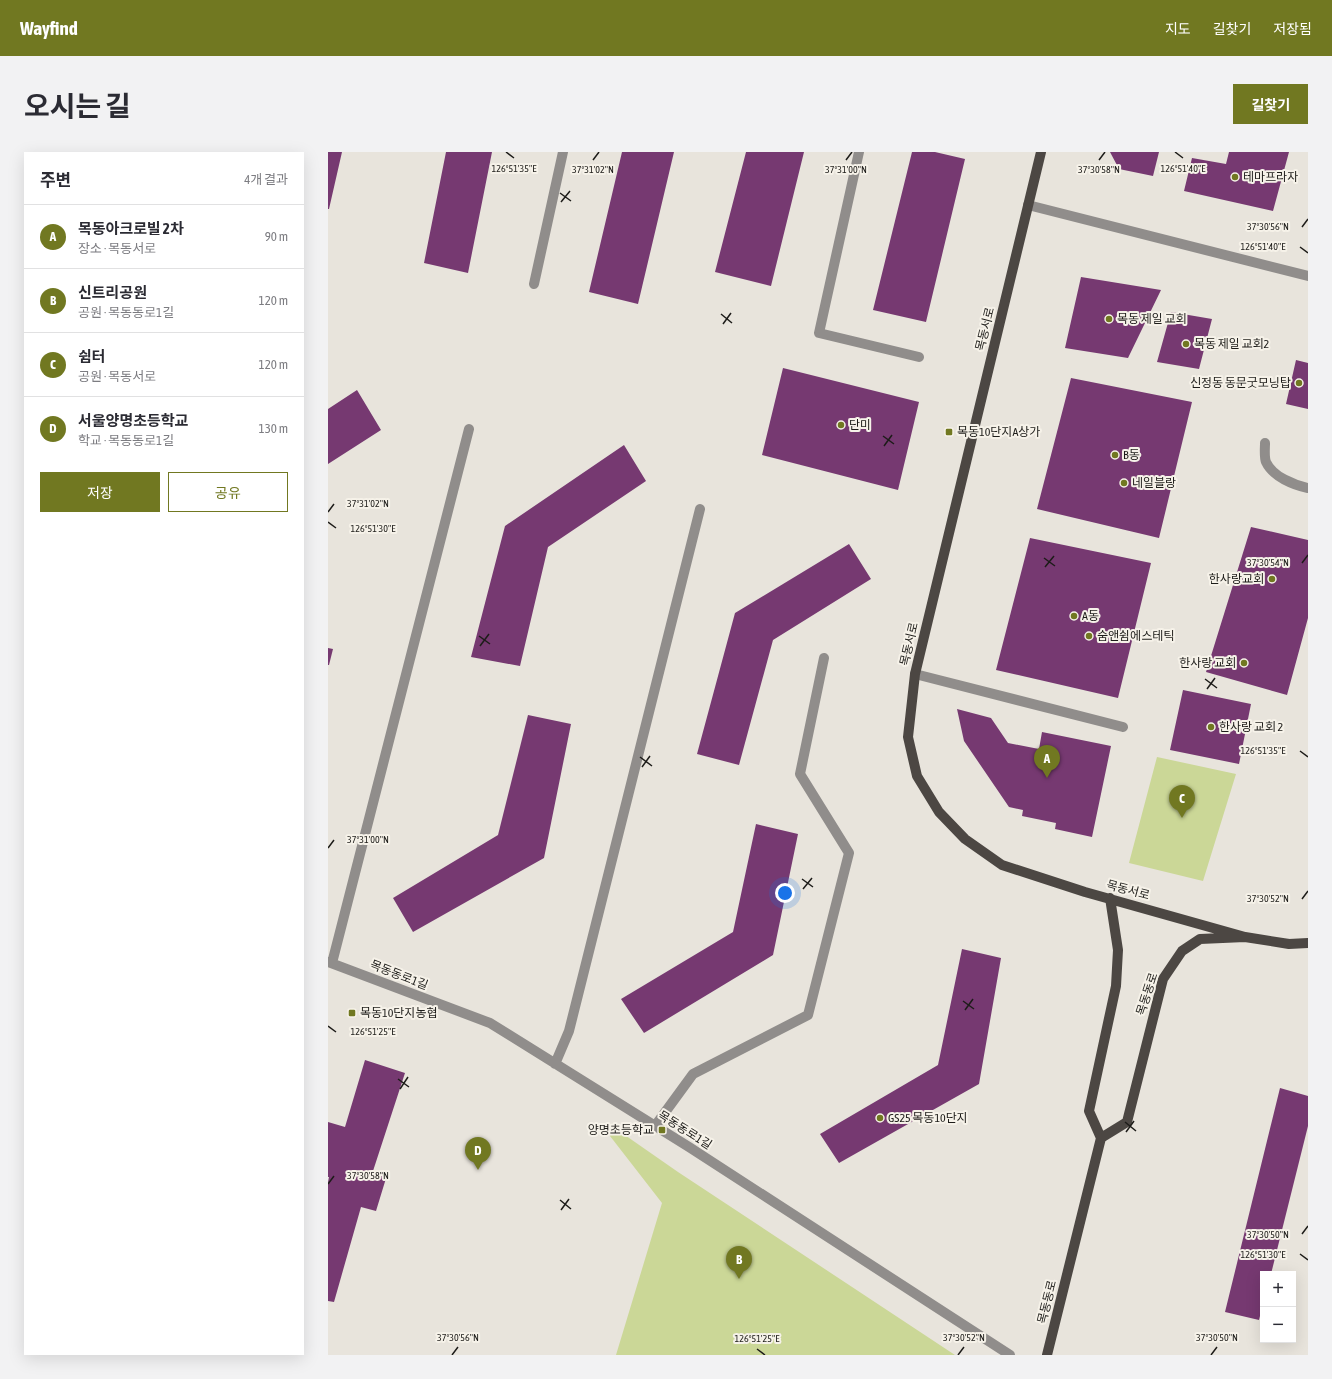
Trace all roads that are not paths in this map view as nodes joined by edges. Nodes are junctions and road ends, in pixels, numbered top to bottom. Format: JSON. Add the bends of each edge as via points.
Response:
{"nodes":[{"id":1,"x":563,"y":152,"type":"edge"},
{"id":2,"x":859,"y":152,"type":"edge"},
{"id":3,"x":1041,"y":152,"type":"edge"},
{"id":4,"x":1028,"y":204,"type":"junction"},
{"id":5,"x":1308,"y":276,"type":"edge"},
{"id":6,"x":534,"y":284,"type":"dead end"},
{"id":7,"x":919,"y":357,"type":"dead end"},
{"id":8,"x":469,"y":429,"type":"dead end"},
{"id":9,"x":1265,"y":443,"type":"dead end"},
{"id":10,"x":1308,"y":488,"type":"edge"},
{"id":11,"x":700,"y":509,"type":"dead end"},
{"id":12,"x":824,"y":658,"type":"dead end"},
{"id":13,"x":915,"y":674,"type":"junction"},
{"id":14,"x":1123,"y":727,"type":"dead end"},
{"id":15,"x":1110,"y":898,"type":"junction"},
{"id":16,"x":1245,"y":937,"type":"junction"},
{"id":17,"x":1308,"y":943,"type":"edge"},
{"id":18,"x":330,"y":962,"type":"edge"},
{"id":19,"x":556,"y":1064,"type":"junction"},
{"id":20,"x":655,"y":1126,"type":"junction"},
{"id":21,"x":1100,"y":1138,"type":"junction"},
{"id":22,"x":1010,"y":1355,"type":"edge"},
{"id":23,"x":1047,"y":1355,"type":"edge"}],
"edges":[{"from":1,"to":6,"type":"street"},
{"from":2,"to":7,"type":"street","via":[[819,333]]},
{"from":3,"to":4,"type":"main road","name":"목동서로"},
{"from":4,"to":5,"type":"street"},
{"from":4,"to":13,"type":"main road","name":"목동서로"},
{"from":8,"to":18,"type":"street"},
{"from":9,"to":10,"type":"street","via":[[1266,462],[1276,474],[1290,484]]},
{"from":11,"to":19,"type":"street","via":[[569,1031]]},
{"from":12,"to":20,"type":"street","via":[[800,774],[849,853],[808,1015],[693,1074]]},
{"from":13,"to":14,"type":"street"},
{"from":13,"to":15,"type":"main road","name":"목동서로","via":[[908,737],[917,776],[939,812],[965,839],[1002,865]]},
{"from":15,"to":16,"type":"main road","name":"목동서로"},
{"from":15,"to":21,"type":"main road","via":[[1118,950],[1116,986],[1089,1111]]},
{"from":16,"to":17,"type":"main road","name":"목동동로","via":[[1289,944]]},
{"from":16,"to":21,"type":"main road","name":"목동동로","via":[[1200,939],[1182,951],[1163,979],[1127,1122]]},
{"from":18,"to":19,"type":"street","name":"목동동로1길","via":[[490,1023]]},
{"from":19,"to":20,"type":"street","name":"목동동로1길"},
{"from":20,"to":22,"type":"street","name":"목동동로1길"},
{"from":21,"to":23,"type":"main road","name":"목동동로"}]}
